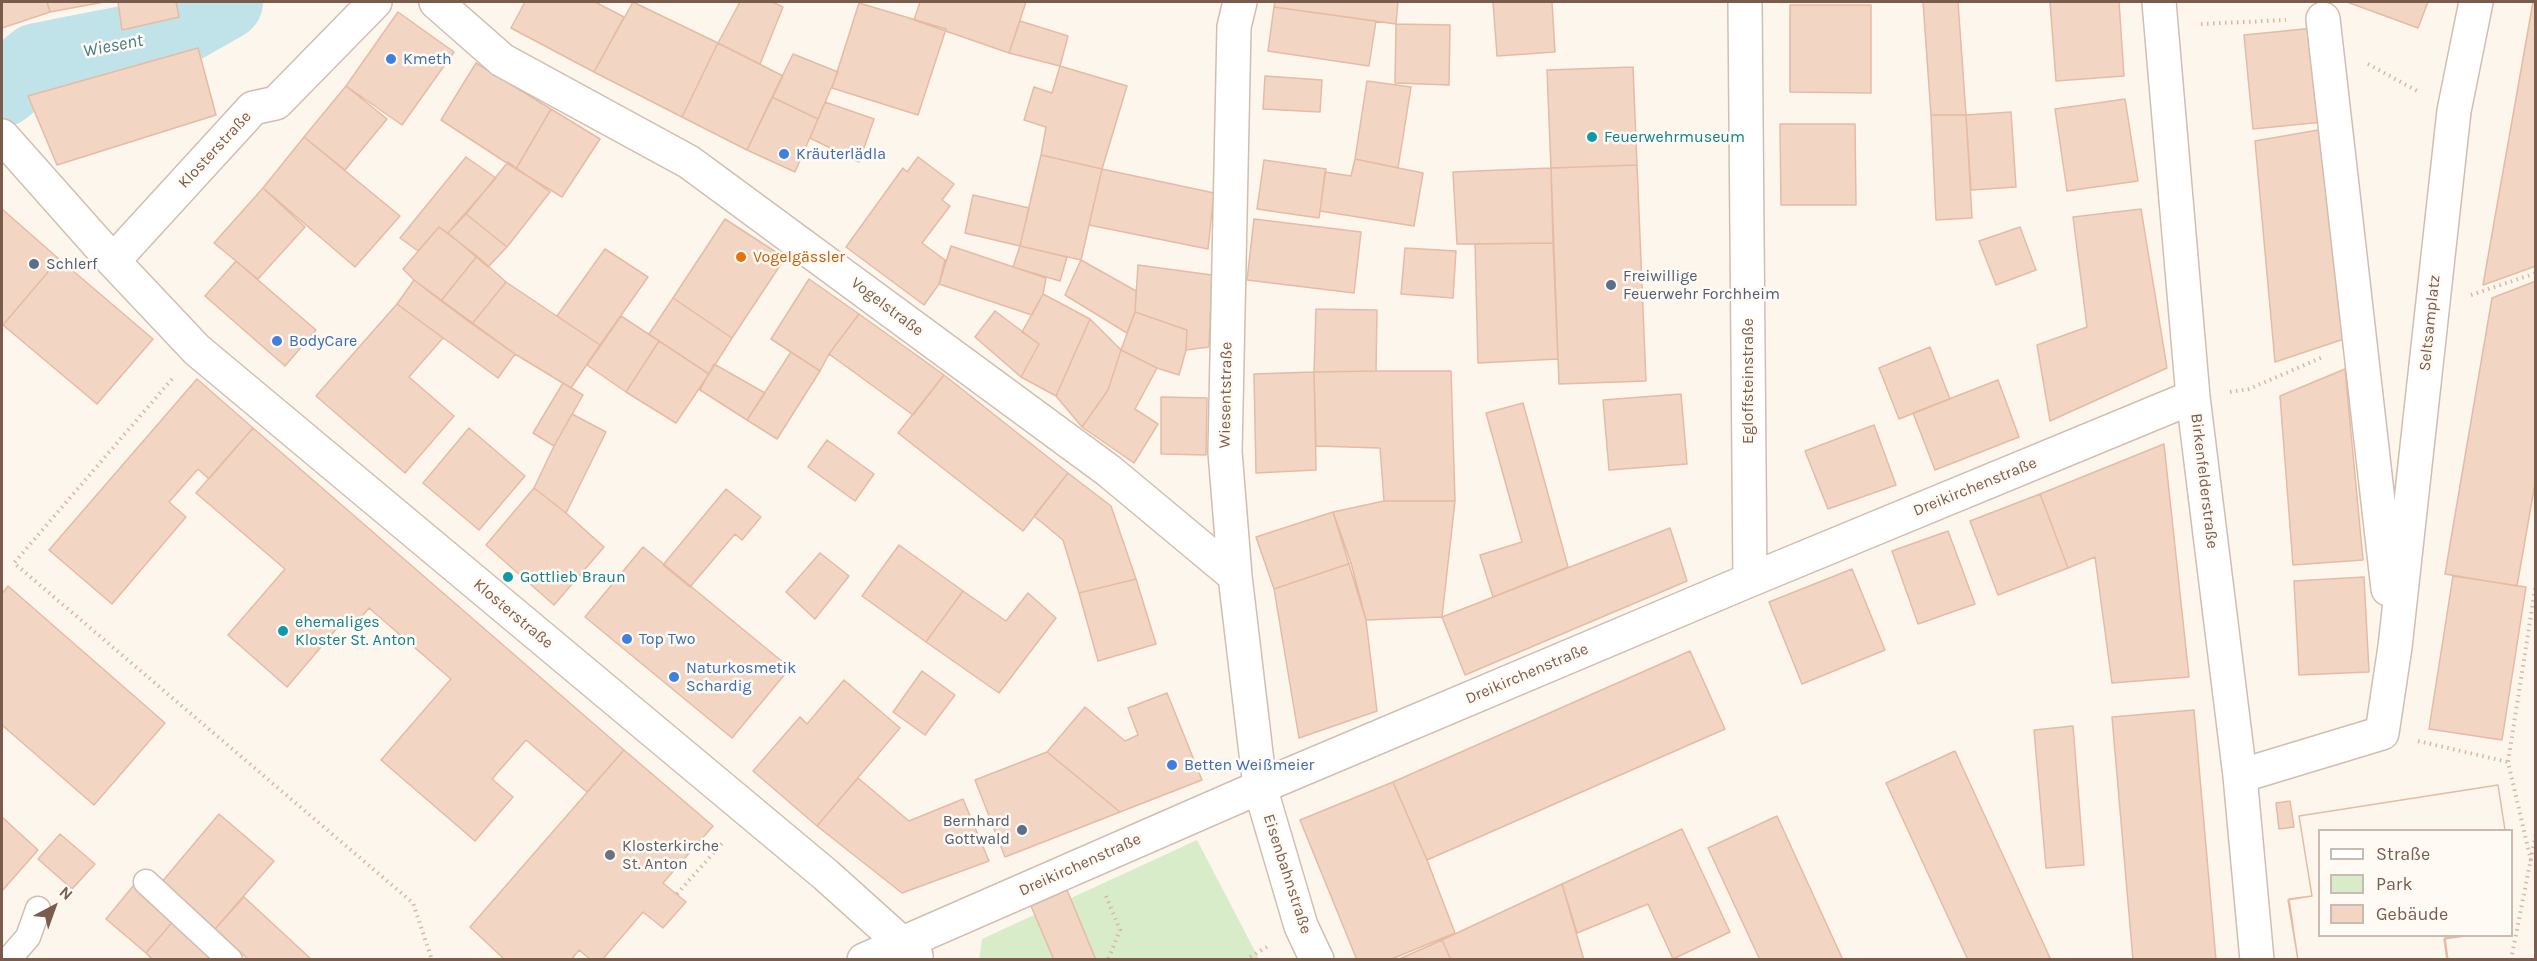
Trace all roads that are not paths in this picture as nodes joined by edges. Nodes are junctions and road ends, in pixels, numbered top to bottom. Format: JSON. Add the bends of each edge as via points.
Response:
{"nodes":[{"id":1,"x":375,"y":2,"type":"edge"},
{"id":2,"x":436,"y":2,"type":"edge"},
{"id":3,"x":1240,"y":2,"type":"edge"},
{"id":4,"x":1745,"y":2,"type":"edge"},
{"id":5,"x":2476,"y":2,"type":"edge"},
{"id":6,"x":2160,"y":14,"type":"edge"},
{"id":7,"x":2324,"y":30,"type":"road end"},
{"id":8,"x":3,"y":141,"type":"edge"},
{"id":9,"x":113,"y":261,"type":"junction"},
{"id":10,"x":2193,"y":397,"type":"junction"},
{"id":11,"x":1235,"y":576,"type":"junction"},
{"id":12,"x":1750,"y":580,"type":"junction"},
{"id":13,"x":2395,"y":647,"type":"junction"},
{"id":14,"x":2240,"y":776,"type":"junction"},
{"id":15,"x":1260,"y":788,"type":"junction"},
{"id":16,"x":146,"y":882,"type":"dead end"},
{"id":17,"x":38,"y":909,"type":"dead end"},
{"id":18,"x":912,"y":951,"type":"edge"},
{"id":19,"x":8,"y":960,"type":"edge"},
{"id":20,"x":230,"y":960,"type":"edge"},
{"id":21,"x":864,"y":960,"type":"edge"},
{"id":22,"x":1317,"y":960,"type":"edge"},
{"id":23,"x":2258,"y":960,"type":"edge"}],
"edges":[{"from":1,"to":9,"type":"street","name":"Klosterstraße","via":[[276,103],[253,108]]},
{"from":2,"to":11,"type":"street","name":"Vogelstraße","via":[[502,60],[689,162],[1054,430]]},
{"from":3,"to":11,"type":"street","name":"Wiesentstraße","via":[[1234,27],[1225,452]]},
{"from":4,"to":12,"type":"street","name":"Egloffsteinstraße"},
{"from":5,"to":13,"type":"street","name":"Seltsamplatz","via":[[2454,111]]},
{"from":6,"to":10,"type":"street","name":"Birkenfelderstraße"},
{"from":7,"to":13,"type":"street","name":"Seltsamplatz"},
{"from":8,"to":9,"type":"street","name":"Klosterstraße"},
{"from":9,"to":18,"type":"street","name":"Klosterstraße","via":[[197,350]]},
{"from":10,"to":12,"type":"street","name":"Dreikirchenstraße"},
{"from":10,"to":14,"type":"street","name":"Birkenfelderstraße"},
{"from":11,"to":15,"type":"street","name":"Wiesentstraße"},
{"from":12,"to":15,"type":"street","name":"Dreikirchenstraße"},
{"from":13,"to":14,"type":"street","name":"Seltsamplatz","via":[[2382,733]]},
{"from":14,"to":23,"type":"street","name":"Birkenfelderstraße"},
{"from":15,"to":18,"type":"street","name":"Dreikirchenstraße","via":[[1091,859]]},
{"from":15,"to":22,"type":"street","name":"Eisenbahnstraße","via":[[1301,926]]},
{"from":16,"to":20,"type":"lane"},
{"from":17,"to":19,"type":"lane","via":[[28,937]]},
{"from":18,"to":21,"type":"street","name":"Dreikirchenstraße"}]}
